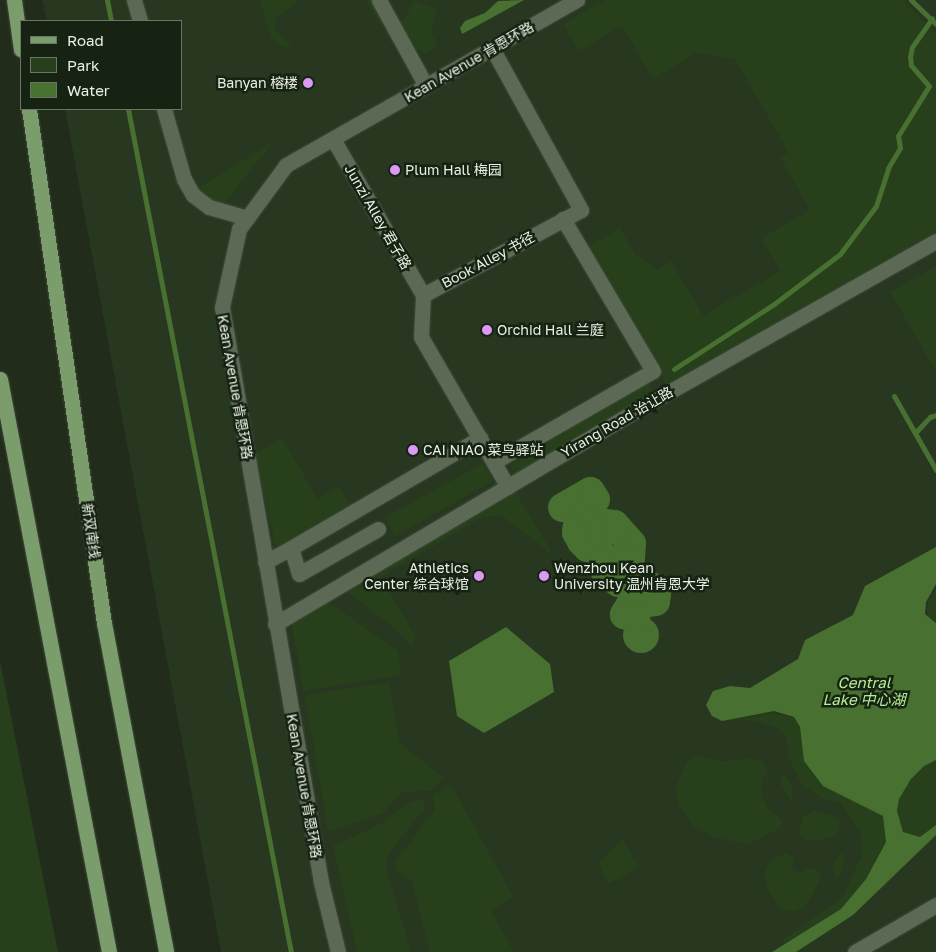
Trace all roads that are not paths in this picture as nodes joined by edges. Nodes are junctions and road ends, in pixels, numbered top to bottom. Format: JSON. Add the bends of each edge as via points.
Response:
{"nodes":[{"id":1,"x":14,"y":0,"type":"edge"},
{"id":2,"x":134,"y":0,"type":"edge"},
{"id":3,"x":379,"y":0,"type":"edge"},
{"id":4,"x":577,"y":0,"type":"edge"},
{"id":5,"x":140,"y":20,"type":"edge"},
{"id":6,"x":20,"y":43,"type":"edge"},
{"id":7,"x":492,"y":48,"type":"junction"},
{"id":8,"x":426,"y":86,"type":"junction"},
{"id":9,"x":29,"y":110,"type":"edge"},
{"id":10,"x":164,"y":110,"type":"edge"},
{"id":11,"x":333,"y":139,"type":"junction"},
{"id":12,"x":247,"y":218,"type":"junction"},
{"id":13,"x":563,"y":219,"type":"junction"},
{"id":14,"x":936,"y":241,"type":"edge"},
{"id":15,"x":423,"y":295,"type":"junction"},
{"id":16,"x":0,"y":379,"type":"edge"},
{"id":17,"x":480,"y":438,"type":"junction"},
{"id":18,"x":494,"y":462,"type":"junction"},
{"id":19,"x":508,"y":486,"type":"junction"},
{"id":20,"x":378,"y":529,"type":"dead end"},
{"id":21,"x":290,"y":548,"type":"junction"},
{"id":22,"x":265,"y":562,"type":"junction"},
{"id":23,"x":275,"y":624,"type":"junction"},
{"id":24,"x":936,"y":905,"type":"edge"},
{"id":25,"x":109,"y":952,"type":"edge"},
{"id":26,"x":166,"y":952,"type":"edge"},
{"id":27,"x":338,"y":952,"type":"edge"},
{"id":28,"x":855,"y":952,"type":"edge"}],
"edges":[{"from":1,"to":6,"type":"main road"},
{"from":2,"to":5,"type":"street"},
{"from":3,"to":8,"type":"street"},
{"from":4,"to":7,"type":"street","name":"Kean Avenue 肯恩环路"},
{"from":7,"to":8,"type":"street","name":"Kean Avenue 肯恩环路"},
{"from":7,"to":13,"type":"street","name":"Book Alley 书径","via":[[581,210]]},
{"from":8,"to":11,"type":"street","name":"Kean Avenue 肯恩环路"},
{"from":9,"to":26,"type":"main road","name":"新双南线","via":[[104,622]]},
{"from":10,"to":12,"type":"street","via":[[184,179],[193,195],[209,207]]},
{"from":11,"to":12,"type":"street","name":"Kean Avenue 肯恩环路","via":[[286,165]]},
{"from":11,"to":15,"type":"street","name":"Junzi Alley 君子路"},
{"from":12,"to":22,"type":"street","name":"Kean Avenue 肯恩环路","via":[[238,229],[222,307]]},
{"from":13,"to":15,"type":"street","name":"Book Alley 书径"},
{"from":13,"to":18,"type":"street","via":[[653,371]]},
{"from":14,"to":19,"type":"street","name":"Yirang Road 诒让路"},
{"from":15,"to":17,"type":"street","via":[[421,337]]},
{"from":16,"to":25,"type":"main road"},
{"from":17,"to":18,"type":"street"},
{"from":17,"to":21,"type":"street"},
{"from":18,"to":19,"type":"street"},
{"from":19,"to":23,"type":"street","name":"Yirang Road 诒让路"},
{"from":20,"to":21,"type":"street","via":[[299,574]]},
{"from":21,"to":22,"type":"street"},
{"from":22,"to":23,"type":"street","name":"Kean Avenue 肯恩环路"},
{"from":23,"to":27,"type":"street","name":"Kean Avenue 肯恩环路","via":[[321,882]]},
{"from":24,"to":28,"type":"street"}]}
